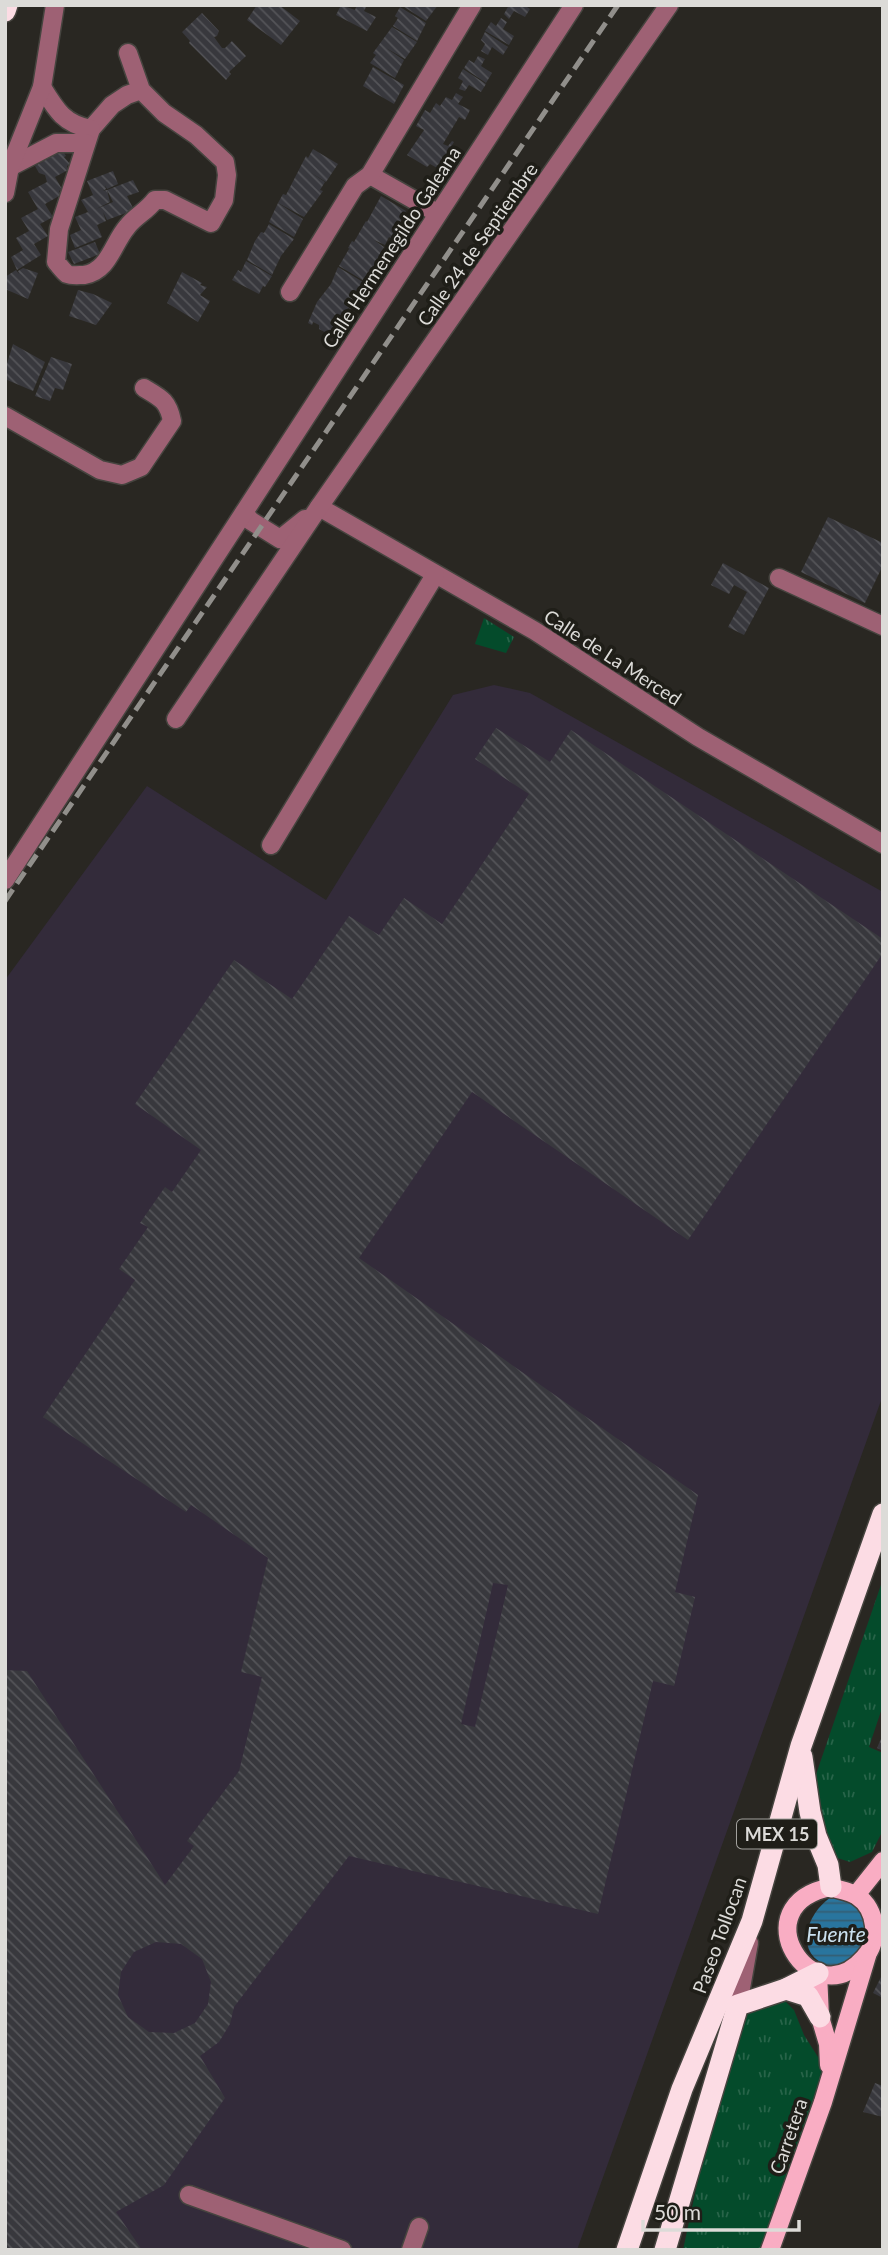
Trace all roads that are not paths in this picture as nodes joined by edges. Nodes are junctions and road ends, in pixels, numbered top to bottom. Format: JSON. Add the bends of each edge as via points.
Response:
{"nodes":[{"id":1,"x":7,"y":5,"type":"edge"},
{"id":2,"x":55,"y":5,"type":"edge"},
{"id":3,"x":472,"y":5,"type":"edge"},
{"id":4,"x":574,"y":5,"type":"edge"},
{"id":5,"x":669,"y":5,"type":"edge"},
{"id":6,"x":5,"y":11,"type":"edge"},
{"id":7,"x":128,"y":53,"type":"dead end"},
{"id":8,"x":42,"y":87,"type":"junction"},
{"id":9,"x":141,"y":90,"type":"junction"},
{"id":10,"x":89,"y":136,"type":"junction"},
{"id":11,"x":10,"y":167,"type":"junction"},
{"id":12,"x":370,"y":175,"type":"junction"},
{"id":13,"x":5,"y":193,"type":"edge"},
{"id":14,"x":437,"y":213,"type":"junction"},
{"id":15,"x":290,"y":292,"type":"dead end"},
{"id":16,"x":144,"y":388,"type":"dead end"},
{"id":17,"x":5,"y":415,"type":"edge"},
{"id":18,"x":319,"y":508,"type":"junction"},
{"id":19,"x":244,"y":513,"type":"junction"},
{"id":20,"x":435,"y":575,"type":"junction"},
{"id":21,"x":779,"y":578,"type":"dead end"},
{"id":22,"x":883,"y":626,"type":"edge"},
{"id":23,"x":176,"y":719,"type":"dead end"},
{"id":24,"x":882,"y":840,"type":"edge"},
{"id":25,"x":271,"y":845,"type":"dead end"},
{"id":26,"x":5,"y":880,"type":"edge"},
{"id":27,"x":883,"y":1514,"type":"edge"},
{"id":28,"x":801,"y":1746,"type":"junction"},
{"id":29,"x":883,"y":1861,"type":"edge"},
{"id":30,"x":831,"y":1887,"type":"junction"},
{"id":31,"x":856,"y":1895,"type":"junction"},
{"id":32,"x":752,"y":1922,"type":"junction"},
{"id":33,"x":879,"y":1926,"type":"edge"},
{"id":34,"x":867,"y":1956,"type":"junction"},
{"id":35,"x":818,"y":1973,"type":"junction"},
{"id":36,"x":786,"y":1989,"type":"junction"},
{"id":37,"x":738,"y":2005,"type":"junction"},
{"id":38,"x":820,"y":2017,"type":"junction"},
{"id":39,"x":830,"y":2076,"type":"junction"},
{"id":40,"x":189,"y":2195,"type":"dead end"},
{"id":41,"x":419,"y":2227,"type":"dead end"},
{"id":42,"x":342,"y":2250,"type":"edge"},
{"id":43,"x":411,"y":2250,"type":"edge"},
{"id":44,"x":626,"y":2250,"type":"edge"},
{"id":45,"x":664,"y":2250,"type":"edge"},
{"id":46,"x":770,"y":2250,"type":"edge"}],
"edges":[{"from":1,"to":6,"type":"highway"},
{"from":2,"to":8,"type":"street"},
{"from":3,"to":12,"type":"street"},
{"from":4,"to":14,"type":"street","name":"Calle Hermenegildo Galeana"},
{"from":5,"to":18,"type":"street","name":"Calle 24 de Septiembre"},
{"from":7,"to":9,"type":"street"},
{"from":8,"to":10,"type":"street","via":[[56,111]]},
{"from":8,"to":11,"type":"street"},
{"from":9,"to":10,"type":"street","via":[[112,105]]},
{"from":9,"to":10,"type":"street","via":[[225,162],[224,200],[211,223],[165,200],[155,200],[127,226],[116,248],[92,274],[68,274],[56,261],[59,229]]},
{"from":10,"to":11,"type":"street","via":[[56,143]]},
{"from":11,"to":13,"type":"street"},
{"from":12,"to":14,"type":"street"},
{"from":12,"to":15,"type":"street","via":[[355,186]]},
{"from":14,"to":19,"type":"street","name":"Calle Hermenegildo Galeana"},
{"from":16,"to":17,"type":"street","via":[[162,399],[172,421],[141,467],[122,475],[100,470]]},
{"from":18,"to":19,"type":"street","via":[[280,539]]},
{"from":18,"to":20,"type":"street","name":"Calle de La Merced"},
{"from":18,"to":23,"type":"street","name":"Calle 24 de Septiembre"},
{"from":19,"to":26,"type":"street","name":"Calle Hermenegildo Galeana"},
{"from":20,"to":24,"type":"street","name":"Calle de La Merced","via":[[535,631],[698,737]]},
{"from":20,"to":25,"type":"street"},
{"from":21,"to":22,"type":"street"},
{"from":27,"to":28,"type":"highway","name":"Paseo Tollocan","number":"MEX 15"},
{"from":28,"to":30,"type":"highway","via":[[810,1812]]},
{"from":28,"to":32,"type":"highway","name":"Paseo Tollocan","number":"MEX 15"},
{"from":29,"to":31,"type":"main road"},
{"from":30,"to":31,"type":"main road"},
{"from":30,"to":35,"type":"main road","via":[[800,1901],[788,1925],[791,1951],[802,1965]]},
{"from":31,"to":33,"type":"main road"},
{"from":32,"to":37,"type":"street"},
{"from":32,"to":44,"type":"highway","name":"Paseo Tollocan","number":"MEX 15","via":[[682,2089]]},
{"from":33,"to":34,"type":"main road"},
{"from":34,"to":35,"type":"main road","via":[[838,1976]]},
{"from":34,"to":39,"type":"main road","name":"Carretera"},
{"from":35,"to":36,"type":"highway"},
{"from":35,"to":38,"type":"main road"},
{"from":36,"to":37,"type":"highway"},
{"from":36,"to":38,"type":"highway","via":[[808,1996]]},
{"from":37,"to":45,"type":"highway"},
{"from":38,"to":39,"type":"main road"},
{"from":39,"to":46,"type":"main road","name":"Carretera"},
{"from":40,"to":42,"type":"street"},
{"from":41,"to":43,"type":"street"}]}
